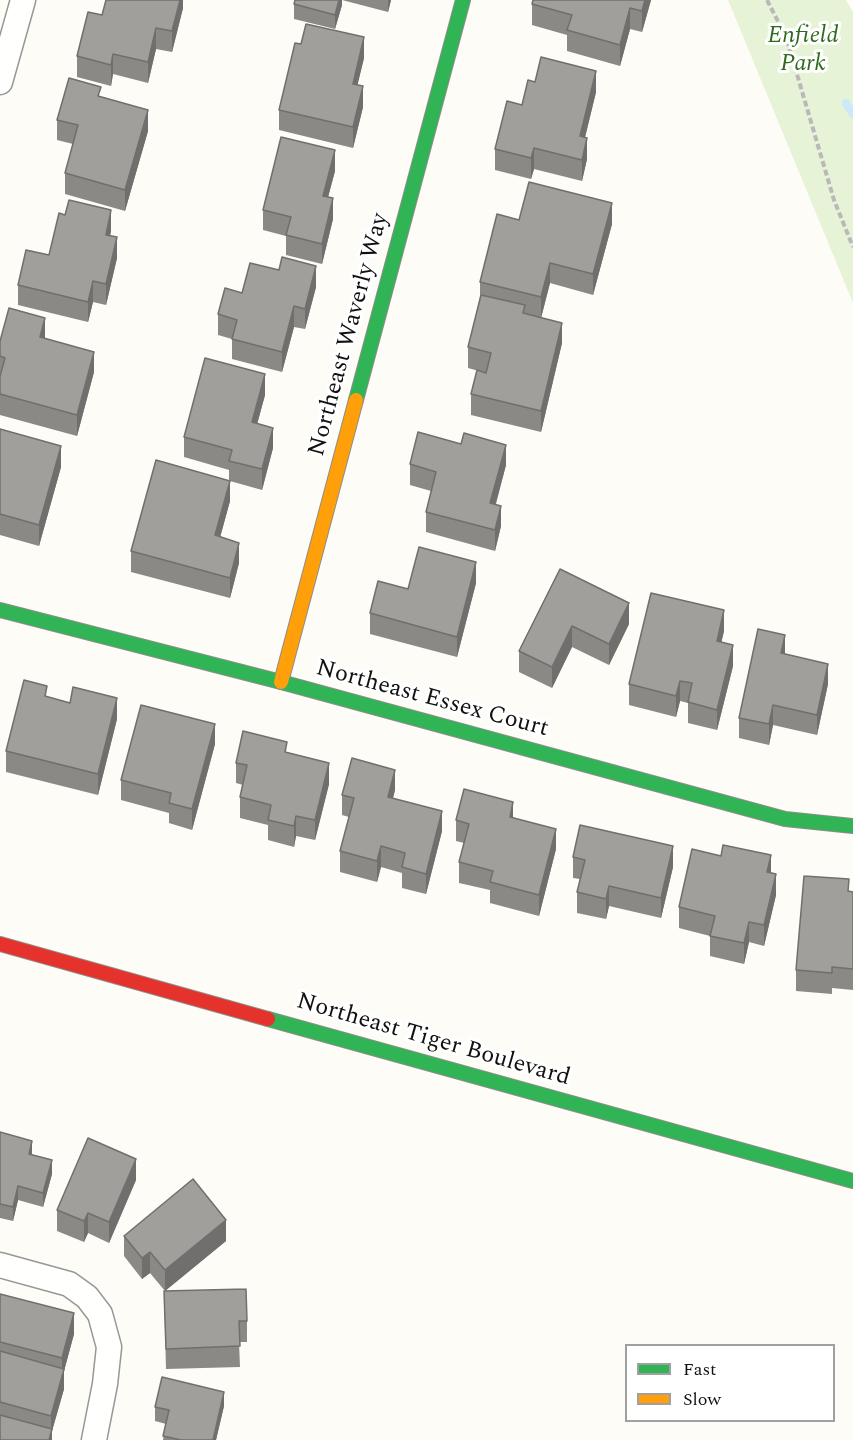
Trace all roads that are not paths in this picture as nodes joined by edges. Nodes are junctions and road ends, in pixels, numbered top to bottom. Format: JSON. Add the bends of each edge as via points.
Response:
{"nodes":[{"id":1,"x":22,"y":0,"type":"edge"},
{"id":2,"x":463,"y":0,"type":"edge"},
{"id":3,"x":0,"y":82,"type":"edge"},
{"id":4,"x":0,"y":610,"type":"edge"},
{"id":5,"x":281,"y":682,"type":"junction"},
{"id":6,"x":853,"y":826,"type":"edge"},
{"id":7,"x":0,"y":944,"type":"edge"},
{"id":8,"x":853,"y":1181,"type":"edge"},
{"id":9,"x":0,"y":1265,"type":"edge"},
{"id":10,"x":94,"y":1440,"type":"edge"}],
"edges":[{"from":1,"to":3,"type":"street"},
{"from":2,"to":5,"type":"street","name":"Northeast Waverly Way"},
{"from":4,"to":5,"type":"street","name":"Northeast Essex Court"},
{"from":5,"to":6,"type":"street","name":"Northeast Essex Court","via":[[785,819]]},
{"from":7,"to":8,"type":"street","name":"Northeast Tiger Boulevard"},
{"from":9,"to":10,"type":"street","via":[[69,1284],[87,1297],[100,1314],[109,1347]]}]}
